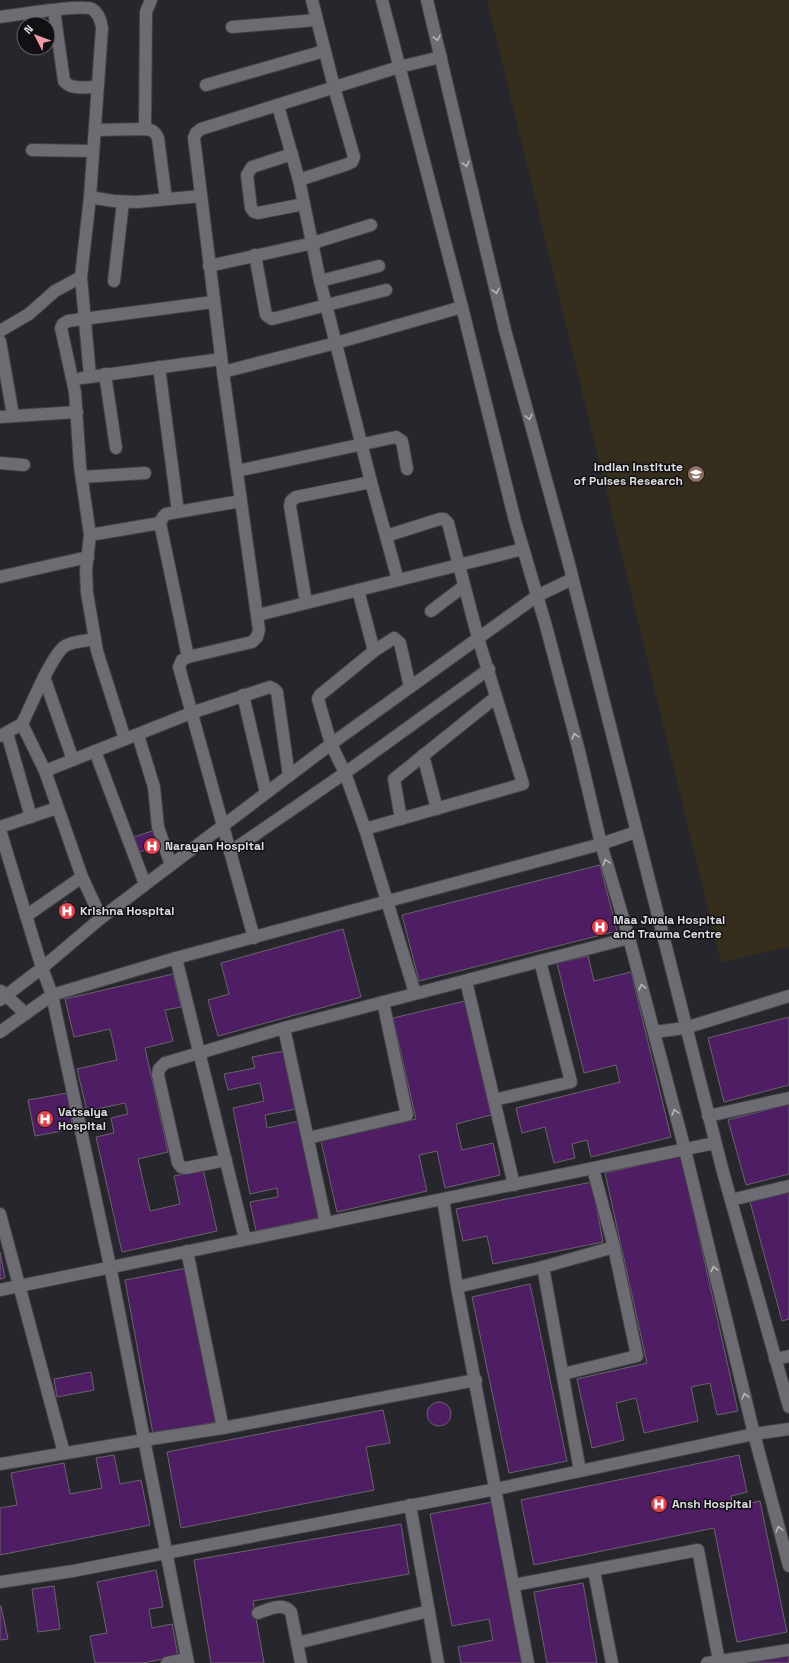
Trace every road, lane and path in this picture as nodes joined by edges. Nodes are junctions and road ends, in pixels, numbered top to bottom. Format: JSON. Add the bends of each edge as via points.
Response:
{"nodes":[{"id":1,"x":151,"y":0,"type":"edge"},
{"id":2,"x":312,"y":0,"type":"edge"},
{"id":3,"x":382,"y":0,"type":"edge"},
{"id":4,"x":427,"y":0,"type":"edge"},
{"id":5,"x":54,"y":10,"type":"junction"},
{"id":6,"x":0,"y":17,"type":"edge"},
{"id":7,"x":316,"y":20,"type":"junction"},
{"id":8,"x":232,"y":27,"type":"dead end"},
{"id":9,"x":324,"y":51,"type":"junction"},
{"id":10,"x":441,"y":57,"type":"junction"},
{"id":11,"x":399,"y":66,"type":"junction"},
{"id":12,"x":206,"y":85,"type":"dead end"},
{"id":13,"x":97,"y":87,"type":"junction"},
{"id":14,"x":334,"y":87,"type":"junction"},
{"id":15,"x":278,"y":106,"type":"junction"},
{"id":16,"x":145,"y":129,"type":"junction"},
{"id":17,"x":95,"y":130,"type":"junction"},
{"id":18,"x":32,"y":150,"type":"dead end"},
{"id":19,"x":93,"y":151,"type":"junction"},
{"id":20,"x":292,"y":154,"type":"junction"},
{"id":21,"x":299,"y":180,"type":"junction"},
{"id":22,"x":201,"y":196,"type":"junction"},
{"id":23,"x":90,"y":198,"type":"junction"},
{"id":24,"x":166,"y":199,"type":"junction"},
{"id":25,"x":122,"y":202,"type":"junction"},
{"id":26,"x":304,"y":204,"type":"junction"},
{"id":27,"x":371,"y":226,"type":"dead end"},
{"id":28,"x":313,"y":243,"type":"junction"},
{"id":29,"x":255,"y":255,"type":"junction"},
{"id":30,"x":209,"y":266,"type":"junction"},
{"id":31,"x":379,"y":266,"type":"dead end"},
{"id":32,"x":81,"y":277,"type":"junction"},
{"id":33,"x":114,"y":281,"type":"dead end"},
{"id":34,"x":320,"y":281,"type":"junction"},
{"id":35,"x":386,"y":290,"type":"dead end"},
{"id":36,"x":213,"y":302,"type":"junction"},
{"id":37,"x":326,"y":306,"type":"junction"},
{"id":38,"x":462,"y":307,"type":"junction"},
{"id":39,"x":84,"y":318,"type":"junction"},
{"id":40,"x":0,"y":331,"type":"edge"},
{"id":41,"x":0,"y":341,"type":"edge"},
{"id":42,"x":336,"y":344,"type":"junction"},
{"id":43,"x":221,"y":359,"type":"junction"},
{"id":44,"x":159,"y":367,"type":"junction"},
{"id":45,"x":222,"y":372,"type":"junction"},
{"id":46,"x":105,"y":374,"type":"junction"},
{"id":47,"x":90,"y":376,"type":"junction"},
{"id":48,"x":73,"y":380,"type":"junction"},
{"id":49,"x":77,"y":412,"type":"junction"},
{"id":50,"x":13,"y":416,"type":"junction"},
{"id":51,"x":0,"y":417,"type":"edge"},
{"id":52,"x":362,"y":444,"type":"junction"},
{"id":53,"x":116,"y":448,"type":"dead end"},
{"id":54,"x":0,"y":463,"type":"edge"},
{"id":55,"x":24,"y":465,"type":"dead end"},
{"id":56,"x":407,"y":469,"type":"dead end"},
{"id":57,"x":237,"y":471,"type":"junction"},
{"id":58,"x":145,"y":473,"type":"dead end"},
{"id":59,"x":82,"y":477,"type":"junction"},
{"id":60,"x":371,"y":482,"type":"junction"},
{"id":61,"x":241,"y":501,"type":"junction"},
{"id":62,"x":178,"y":512,"type":"junction"},
{"id":63,"x":160,"y":523,"type":"junction"},
{"id":64,"x":90,"y":535,"type":"junction"},
{"id":65,"x":386,"y":536,"type":"junction"},
{"id":66,"x":523,"y":549,"type":"junction"},
{"id":67,"x":88,"y":557,"type":"junction"},
{"id":68,"x":458,"y":565,"type":"junction"},
{"id":69,"x":0,"y":577,"type":"edge"},
{"id":70,"x":572,"y":579,"type":"junction"},
{"id":71,"x":398,"y":580,"type":"junction"},
{"id":72,"x":464,"y":586,"type":"junction"},
{"id":73,"x":358,"y":590,"type":"junction"},
{"id":74,"x":537,"y":596,"type":"junction"},
{"id":75,"x":306,"y":603,"type":"junction"},
{"id":76,"x":432,"y":611,"type":"dead end"},
{"id":77,"x":258,"y":615,"type":"junction"},
{"id":78,"x":478,"y":638,"type":"junction"},
{"id":79,"x":95,"y":639,"type":"junction"},
{"id":80,"x":374,"y":651,"type":"junction"},
{"id":81,"x":188,"y":657,"type":"junction"},
{"id":82,"x":489,"y":669,"type":"junction"},
{"id":83,"x":44,"y":677,"type":"junction"},
{"id":84,"x":410,"y":687,"type":"junction"},
{"id":85,"x":243,"y":695,"type":"junction"},
{"id":86,"x":496,"y":697,"type":"junction"},
{"id":87,"x":190,"y":713,"type":"junction"},
{"id":88,"x":22,"y":724,"type":"junction"},
{"id":89,"x":3,"y":734,"type":"edge"},
{"id":90,"x":138,"y":735,"type":"junction"},
{"id":91,"x":126,"y":739,"type":"junction"},
{"id":92,"x":331,"y":744,"type":"junction"},
{"id":93,"x":95,"y":751,"type":"junction"},
{"id":94,"x":423,"y":755,"type":"junction"},
{"id":95,"x":73,"y":760,"type":"junction"},
{"id":96,"x":45,"y":771,"type":"junction"},
{"id":97,"x":345,"y":773,"type":"junction"},
{"id":98,"x":288,"y":776,"type":"junction"},
{"id":99,"x":266,"y":793,"type":"junction"},
{"id":100,"x":57,"y":808,"type":"junction"},
{"id":101,"x":437,"y":809,"type":"junction"},
{"id":102,"x":31,"y":817,"type":"junction"},
{"id":103,"x":401,"y":819,"type":"junction"},
{"id":104,"x":222,"y":826,"type":"junction"},
{"id":105,"x":0,"y":829,"type":"edge"},
{"id":106,"x":365,"y":829,"type":"junction"},
{"id":107,"x":636,"y":832,"type":"junction"},
{"id":108,"x":601,"y":844,"type":"junction"},
{"id":109,"x":230,"y":852,"type":"junction"},
{"id":110,"x":171,"y":865,"type":"junction"},
{"id":111,"x":82,"y":877,"type":"junction"},
{"id":112,"x":145,"y":884,"type":"junction"},
{"id":113,"x":386,"y":901,"type":"junction"},
{"id":114,"x":26,"y":916,"type":"junction"},
{"id":115,"x":101,"y":918,"type":"junction"},
{"id":116,"x":254,"y":938,"type":"junction"},
{"id":117,"x":629,"y":938,"type":"junction"},
{"id":118,"x":176,"y":958,"type":"junction"},
{"id":119,"x":540,"y":961,"type":"junction"},
{"id":120,"x":42,"y":968,"type":"junction"},
{"id":121,"x":466,"y":981,"type":"junction"},
{"id":122,"x":415,"y":993,"type":"junction"},
{"id":123,"x":52,"y":995,"type":"junction"},
{"id":124,"x":2,"y":996,"type":"edge"},
{"id":125,"x":789,"y":996,"type":"edge"},
{"id":126,"x":383,"y":1002,"type":"junction"},
{"id":127,"x":26,"y":1014,"type":"junction"},
{"id":128,"x":284,"y":1028,"type":"junction"},
{"id":129,"x":685,"y":1028,"type":"junction"},
{"id":130,"x":0,"y":1032,"type":"edge"},
{"id":131,"x":654,"y":1032,"type":"junction"},
{"id":132,"x":201,"y":1054,"type":"junction"},
{"id":133,"x":789,"y":1098,"type":"edge"},
{"id":134,"x":494,"y":1100,"type":"junction"},
{"id":135,"x":708,"y":1116,"type":"junction"},
{"id":136,"x":308,"y":1138,"type":"junction"},
{"id":137,"x":715,"y":1143,"type":"junction"},
{"id":138,"x":685,"y":1150,"type":"junction"},
{"id":139,"x":226,"y":1160,"type":"junction"},
{"id":140,"x":593,"y":1169,"type":"junction"},
{"id":141,"x":514,"y":1185,"type":"junction"},
{"id":142,"x":789,"y":1186,"type":"edge"},
{"id":143,"x":443,"y":1199,"type":"junction"},
{"id":144,"x":730,"y":1200,"type":"junction"},
{"id":145,"x":0,"y":1214,"type":"edge"},
{"id":146,"x":326,"y":1223,"type":"junction"},
{"id":147,"x":246,"y":1239,"type":"junction"},
{"id":148,"x":614,"y":1247,"type":"junction"},
{"id":149,"x":188,"y":1251,"type":"junction"},
{"id":150,"x":110,"y":1266,"type":"junction"},
{"id":151,"x":543,"y":1267,"type":"junction"},
{"id":152,"x":19,"y":1286,"type":"junction"},
{"id":153,"x":457,"y":1287,"type":"junction"},
{"id":154,"x":0,"y":1290,"type":"edge"},
{"id":155,"x":789,"y":1356,"type":"edge"},
{"id":156,"x":775,"y":1359,"type":"junction"},
{"id":157,"x":563,"y":1374,"type":"junction"},
{"id":158,"x":476,"y":1380,"type":"junction"},
{"id":159,"x":789,"y":1407,"type":"edge"},
{"id":160,"x":223,"y":1428,"type":"junction"},
{"id":161,"x":789,"y":1429,"type":"edge"},
{"id":162,"x":754,"y":1434,"type":"junction"},
{"id":163,"x":144,"y":1440,"type":"junction"},
{"id":164,"x":64,"y":1453,"type":"junction"},
{"id":165,"x":0,"y":1464,"type":"edge"},
{"id":166,"x":580,"y":1471,"type":"junction"},
{"id":167,"x":496,"y":1489,"type":"junction"},
{"id":168,"x":410,"y":1505,"type":"junction"},
{"id":169,"x":166,"y":1552,"type":"junction"},
{"id":170,"x":789,"y":1566,"type":"edge"},
{"id":171,"x":594,"y":1571,"type":"junction"},
{"id":172,"x":0,"y":1582,"type":"edge"},
{"id":173,"x":514,"y":1585,"type":"junction"},
{"id":174,"x":429,"y":1611,"type":"junction"},
{"id":175,"x":258,"y":1613,"type":"dead end"},
{"id":176,"x":297,"y":1644,"type":"junction"},
{"id":177,"x":789,"y":1650,"type":"edge"},
{"id":178,"x":187,"y":1661,"type":"edge"},
{"id":179,"x":719,"y":1661,"type":"junction"},
{"id":180,"x":167,"y":1663,"type":"edge"},
{"id":181,"x":301,"y":1663,"type":"edge"},
{"id":182,"x":438,"y":1663,"type":"edge"},
{"id":183,"x":528,"y":1663,"type":"edge"},
{"id":184,"x":612,"y":1663,"type":"edge"},
{"id":185,"x":707,"y":1663,"type":"edge"}],
"edges":[{"from":1,"to":16,"type":"street","via":[[146,12]]},
{"from":2,"to":7,"type":"street"},
{"from":3,"to":11,"type":"street"},
{"from":4,"to":10,"type":"street","one_way":true},
{"from":5,"to":6,"type":"street"},
{"from":5,"to":13,"type":"street","via":[[64,81],[72,86]]},
{"from":5,"to":13,"type":"street","via":[[87,8],[98,14],[102,28]]},
{"from":7,"to":8,"type":"street"},
{"from":7,"to":9,"type":"street"},
{"from":9,"to":12,"type":"street"},
{"from":9,"to":14,"type":"street"},
{"from":10,"to":11,"type":"street"},
{"from":10,"to":70,"type":"street","one_way":true,"via":[[505,330]]},
{"from":11,"to":14,"type":"street"},
{"from":11,"to":38,"type":"street"},
{"from":13,"to":17,"type":"street"},
{"from":14,"to":15,"type":"street"},
{"from":14,"to":21,"type":"street","via":[[354,157],[348,164]]},
{"from":15,"to":20,"type":"street"},
{"from":15,"to":22,"type":"street","via":[[196,132],[194,138]]},
{"from":16,"to":17,"type":"street"},
{"from":16,"to":24,"type":"street","via":[[152,130],[158,138]]},
{"from":17,"to":19,"type":"street"},
{"from":18,"to":19,"type":"street"},
{"from":19,"to":23,"type":"street"},
{"from":20,"to":21,"type":"street"},
{"from":20,"to":26,"type":"street","via":[[249,170],[247,175],[251,208],[258,213]]},
{"from":21,"to":26,"type":"street"},
{"from":22,"to":24,"type":"street"},
{"from":22,"to":30,"type":"street"},
{"from":23,"to":25,"type":"street"},
{"from":23,"to":32,"type":"street"},
{"from":24,"to":25,"type":"street"},
{"from":25,"to":33,"type":"street"},
{"from":26,"to":28,"type":"street"},
{"from":27,"to":28,"type":"street"},
{"from":28,"to":29,"type":"street"},
{"from":28,"to":34,"type":"street"},
{"from":29,"to":30,"type":"street"},
{"from":29,"to":37,"type":"street","via":[[268,318],[272,320]]},
{"from":30,"to":36,"type":"street"},
{"from":31,"to":34,"type":"street"},
{"from":32,"to":39,"type":"street"},
{"from":32,"to":40,"type":"street","via":[[55,291],[29,314]]},
{"from":34,"to":37,"type":"street"},
{"from":35,"to":37,"type":"street"},
{"from":36,"to":39,"type":"street"},
{"from":36,"to":43,"type":"street"},
{"from":37,"to":42,"type":"street"},
{"from":38,"to":42,"type":"street"},
{"from":38,"to":66,"type":"street"},
{"from":39,"to":47,"type":"street"},
{"from":39,"to":48,"type":"street","via":[[68,321],[61,328]]},
{"from":41,"to":50,"type":"street"},
{"from":42,"to":45,"type":"street"},
{"from":42,"to":52,"type":"street"},
{"from":43,"to":44,"type":"street"},
{"from":43,"to":45,"type":"street"},
{"from":44,"to":46,"type":"street"},
{"from":44,"to":62,"type":"street"},
{"from":45,"to":57,"type":"street"},
{"from":46,"to":47,"type":"street"},
{"from":46,"to":53,"type":"street"},
{"from":47,"to":48,"type":"street"},
{"from":48,"to":49,"type":"street"},
{"from":49,"to":50,"type":"street"},
{"from":49,"to":59,"type":"street"},
{"from":50,"to":51,"type":"street"},
{"from":52,"to":56,"type":"street","via":[[399,437]]},
{"from":52,"to":57,"type":"street"},
{"from":52,"to":60,"type":"street"},
{"from":54,"to":55,"type":"street"},
{"from":57,"to":61,"type":"street"},
{"from":58,"to":59,"type":"street"},
{"from":59,"to":64,"type":"street"},
{"from":60,"to":65,"type":"street"},
{"from":60,"to":75,"type":"street","via":[[296,497],[291,501]]},
{"from":61,"to":62,"type":"street"},
{"from":61,"to":77,"type":"street"},
{"from":62,"to":63,"type":"street","via":[[166,514]]},
{"from":63,"to":64,"type":"street"},
{"from":63,"to":81,"type":"street"},
{"from":64,"to":67,"type":"street"},
{"from":65,"to":68,"type":"street","via":[[444,519],[448,523]]},
{"from":65,"to":71,"type":"street"},
{"from":66,"to":68,"type":"street"},
{"from":66,"to":74,"type":"street"},
{"from":67,"to":69,"type":"street"},
{"from":67,"to":79,"type":"street","via":[[86,582]]},
{"from":68,"to":71,"type":"street"},
{"from":68,"to":72,"type":"street"},
{"from":70,"to":74,"type":"street"},
{"from":70,"to":107,"type":"street"},
{"from":71,"to":73,"type":"street"},
{"from":72,"to":76,"type":"street"},
{"from":72,"to":78,"type":"street"},
{"from":73,"to":75,"type":"street"},
{"from":73,"to":80,"type":"street"},
{"from":74,"to":78,"type":"street"},
{"from":108,"to":74,"type":"street","one_way":true},
{"from":75,"to":77,"type":"street"},
{"from":77,"to":81,"type":"street","via":[[259,630],[252,642]]},
{"from":78,"to":82,"type":"street"},
{"from":78,"to":84,"type":"street"},
{"from":79,"to":83,"type":"street","via":[[64,646]]},
{"from":79,"to":91,"type":"street"},
{"from":80,"to":84,"type":"street","via":[[390,639],[397,639]]},
{"from":80,"to":92,"type":"street","via":[[318,699]]},
{"from":81,"to":87,"type":"street","via":[[182,660],[179,667]]},
{"from":82,"to":86,"type":"street"},
{"from":82,"to":97,"type":"street"},
{"from":83,"to":88,"type":"street"},
{"from":83,"to":95,"type":"street"},
{"from":84,"to":92,"type":"street"},
{"from":85,"to":87,"type":"street"},
{"from":85,"to":98,"type":"street","via":[[270,688],[277,692]]},
{"from":85,"to":99,"type":"street"},
{"from":86,"to":94,"type":"street"},
{"from":86,"to":101,"type":"street","via":[[523,784]]},
{"from":87,"to":90,"type":"street"},
{"from":87,"to":104,"type":"street"},
{"from":88,"to":89,"type":"street"},
{"from":88,"to":96,"type":"street"},
{"from":89,"to":102,"type":"street"},
{"from":90,"to":91,"type":"street"},
{"from":90,"to":110,"type":"street","via":[[154,787],[158,827]]},
{"from":91,"to":93,"type":"street"},
{"from":92,"to":97,"type":"street"},
{"from":92,"to":98,"type":"street"},
{"from":93,"to":95,"type":"street"},
{"from":93,"to":112,"type":"street"},
{"from":94,"to":101,"type":"street"},
{"from":94,"to":103,"type":"street","via":[[394,779]]},
{"from":95,"to":96,"type":"street"},
{"from":96,"to":100,"type":"street"},
{"from":97,"to":106,"type":"street"},
{"from":97,"to":109,"type":"street"},
{"from":98,"to":99,"type":"street"},
{"from":99,"to":104,"type":"street"},
{"from":100,"to":102,"type":"street"},
{"from":100,"to":111,"type":"street"},
{"from":101,"to":103,"type":"street"},
{"from":102,"to":105,"type":"street"},
{"from":103,"to":106,"type":"street"},
{"from":104,"to":109,"type":"street"},
{"from":104,"to":110,"type":"street"},
{"from":105,"to":114,"type":"street"},
{"from":106,"to":113,"type":"street"},
{"from":107,"to":108,"type":"street"},
{"from":107,"to":129,"type":"street"},
{"from":108,"to":113,"type":"street"},
{"from":117,"to":108,"type":"street","one_way":true},
{"from":109,"to":116,"type":"street"},
{"from":110,"to":112,"type":"street"},
{"from":111,"to":114,"type":"street"},
{"from":111,"to":115,"type":"street"},
{"from":112,"to":115,"type":"street"},
{"from":113,"to":116,"type":"street"},
{"from":113,"to":122,"type":"street"},
{"from":114,"to":120,"type":"street"},
{"from":115,"to":120,"type":"street"},
{"from":116,"to":118,"type":"street"},
{"from":117,"to":119,"type":"street"},
{"from":131,"to":117,"type":"street","one_way":true},
{"from":118,"to":123,"type":"street"},
{"from":118,"to":132,"type":"street"},
{"from":119,"to":121,"type":"street"},
{"from":119,"to":134,"type":"street","via":[[571,1082]]},
{"from":120,"to":123,"type":"street"},
{"from":120,"to":124,"type":"street"},
{"from":121,"to":122,"type":"street"},
{"from":121,"to":134,"type":"street"},
{"from":122,"to":126,"type":"street"},
{"from":123,"to":127,"type":"street"},
{"from":123,"to":150,"type":"street"},
{"from":124,"to":127,"type":"street"},
{"from":125,"to":129,"type":"street"},
{"from":126,"to":128,"type":"street"},
{"from":126,"to":136,"type":"street","via":[[407,1115]]},
{"from":127,"to":130,"type":"street"},
{"from":128,"to":132,"type":"street"},
{"from":128,"to":136,"type":"street"},
{"from":129,"to":131,"type":"street"},
{"from":129,"to":135,"type":"street"},
{"from":138,"to":131,"type":"street","one_way":true},
{"from":132,"to":139,"type":"street"},
{"from":132,"to":139,"type":"street","via":[[165,1063],[159,1069],[158,1075],[178,1163],[186,1168]]},
{"from":133,"to":135,"type":"street"},
{"from":134,"to":141,"type":"street"},
{"from":135,"to":137,"type":"street"},
{"from":136,"to":146,"type":"street"},
{"from":137,"to":138,"type":"street"},
{"from":137,"to":144,"type":"street"},
{"from":138,"to":140,"type":"street"},
{"from":162,"to":138,"type":"street","one_way":true},
{"from":139,"to":147,"type":"street"},
{"from":140,"to":141,"type":"street"},
{"from":140,"to":148,"type":"street"},
{"from":141,"to":143,"type":"street"},
{"from":142,"to":144,"type":"street"},
{"from":143,"to":146,"type":"street"},
{"from":143,"to":153,"type":"street"},
{"from":144,"to":156,"type":"street"},
{"from":145,"to":152,"type":"street"},
{"from":146,"to":147,"type":"street"},
{"from":147,"to":149,"type":"street"},
{"from":148,"to":151,"type":"street"},
{"from":148,"to":157,"type":"street","via":[[637,1356]]},
{"from":149,"to":150,"type":"street"},
{"from":149,"to":160,"type":"street"},
{"from":150,"to":152,"type":"street"},
{"from":150,"to":163,"type":"street"},
{"from":151,"to":153,"type":"street"},
{"from":151,"to":157,"type":"street"},
{"from":152,"to":154,"type":"street"},
{"from":152,"to":164,"type":"street"},
{"from":153,"to":158,"type":"street"},
{"from":155,"to":156,"type":"street"},
{"from":156,"to":159,"type":"street"},
{"from":157,"to":166,"type":"street"},
{"from":158,"to":160,"type":"street"},
{"from":158,"to":167,"type":"street"},
{"from":160,"to":163,"type":"street"},
{"from":161,"to":162,"type":"street"},
{"from":162,"to":166,"type":"street"},
{"from":170,"to":162,"type":"street","one_way":true},
{"from":163,"to":164,"type":"street"},
{"from":163,"to":169,"type":"street"},
{"from":164,"to":165,"type":"street"},
{"from":166,"to":167,"type":"street"},
{"from":167,"to":168,"type":"street"},
{"from":167,"to":173,"type":"street"},
{"from":168,"to":169,"type":"street"},
{"from":168,"to":174,"type":"street"},
{"from":169,"to":172,"type":"street"},
{"from":169,"to":178,"type":"street"},
{"from":171,"to":173,"type":"street"},
{"from":171,"to":179,"type":"street","via":[[698,1550]]},
{"from":171,"to":184,"type":"street"},
{"from":173,"to":183,"type":"street"},
{"from":174,"to":176,"type":"street"},
{"from":174,"to":182,"type":"street"},
{"from":175,"to":176,"type":"street","via":[[281,1606],[286,1607],[291,1612]]},
{"from":176,"to":181,"type":"street"},
{"from":177,"to":179,"type":"street"},
{"from":178,"to":180,"type":"street"},
{"from":179,"to":185,"type":"street"}]}
